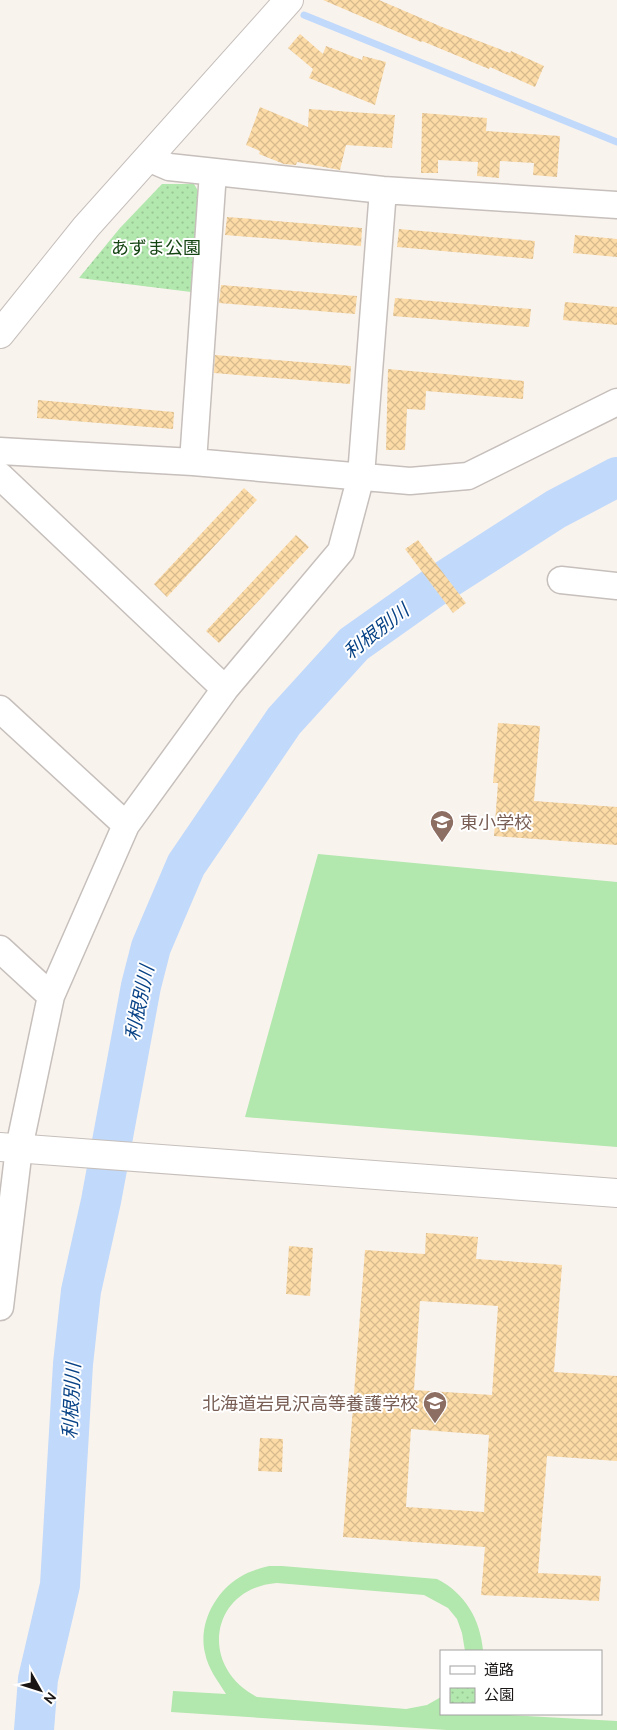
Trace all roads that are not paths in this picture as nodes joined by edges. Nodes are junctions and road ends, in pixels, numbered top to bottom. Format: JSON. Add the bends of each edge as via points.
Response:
{"nodes":[{"id":1,"x":289,"y":0,"type":"edge"},
{"id":2,"x":148,"y":158,"type":"junction"},
{"id":3,"x":213,"y":172,"type":"junction"},
{"id":4,"x":383,"y":190,"type":"junction"},
{"id":5,"x":617,"y":205,"type":"edge"},
{"id":6,"x":0,"y":334,"type":"edge"},
{"id":7,"x":617,"y":402,"type":"edge"},
{"id":8,"x":0,"y":450,"type":"edge"},
{"id":9,"x":193,"y":462,"type":"junction"},
{"id":10,"x":0,"y":476,"type":"edge"},
{"id":11,"x":361,"y":476,"type":"junction"},
{"id":12,"x":561,"y":580,"type":"dead end"},
{"id":13,"x":617,"y":586,"type":"edge"},
{"id":14,"x":225,"y":689,"type":"junction"},
{"id":15,"x":0,"y":709,"type":"edge"},
{"id":16,"x":126,"y":825,"type":"junction"},
{"id":17,"x":0,"y":949,"type":"edge"},
{"id":18,"x":50,"y":996,"type":"junction"},
{"id":19,"x":9,"y":1148,"type":"edge"},
{"id":20,"x":617,"y":1193,"type":"edge"},
{"id":21,"x":0,"y":1307,"type":"edge"}],
"edges":[{"from":1,"to":2,"type":"street"},
{"from":2,"to":3,"type":"street","via":[[169,167]]},
{"from":2,"to":6,"type":"street","via":[[80,234]]},
{"from":3,"to":4,"type":"street"},
{"from":3,"to":9,"type":"street"},
{"from":4,"to":5,"type":"street"},
{"from":4,"to":11,"type":"street"},
{"from":7,"to":11,"type":"street","via":[[468,476],[410,481]]},
{"from":8,"to":9,"type":"street"},
{"from":9,"to":11,"type":"street"},
{"from":10,"to":14,"type":"street"},
{"from":11,"to":14,"type":"street","via":[[341,551]]},
{"from":12,"to":13,"type":"street"},
{"from":14,"to":16,"type":"street"},
{"from":15,"to":16,"type":"street"},
{"from":16,"to":18,"type":"street"},
{"from":17,"to":18,"type":"street"},
{"from":18,"to":19,"type":"street"},
{"from":19,"to":20,"type":"street"},
{"from":19,"to":21,"type":"street"}]}
